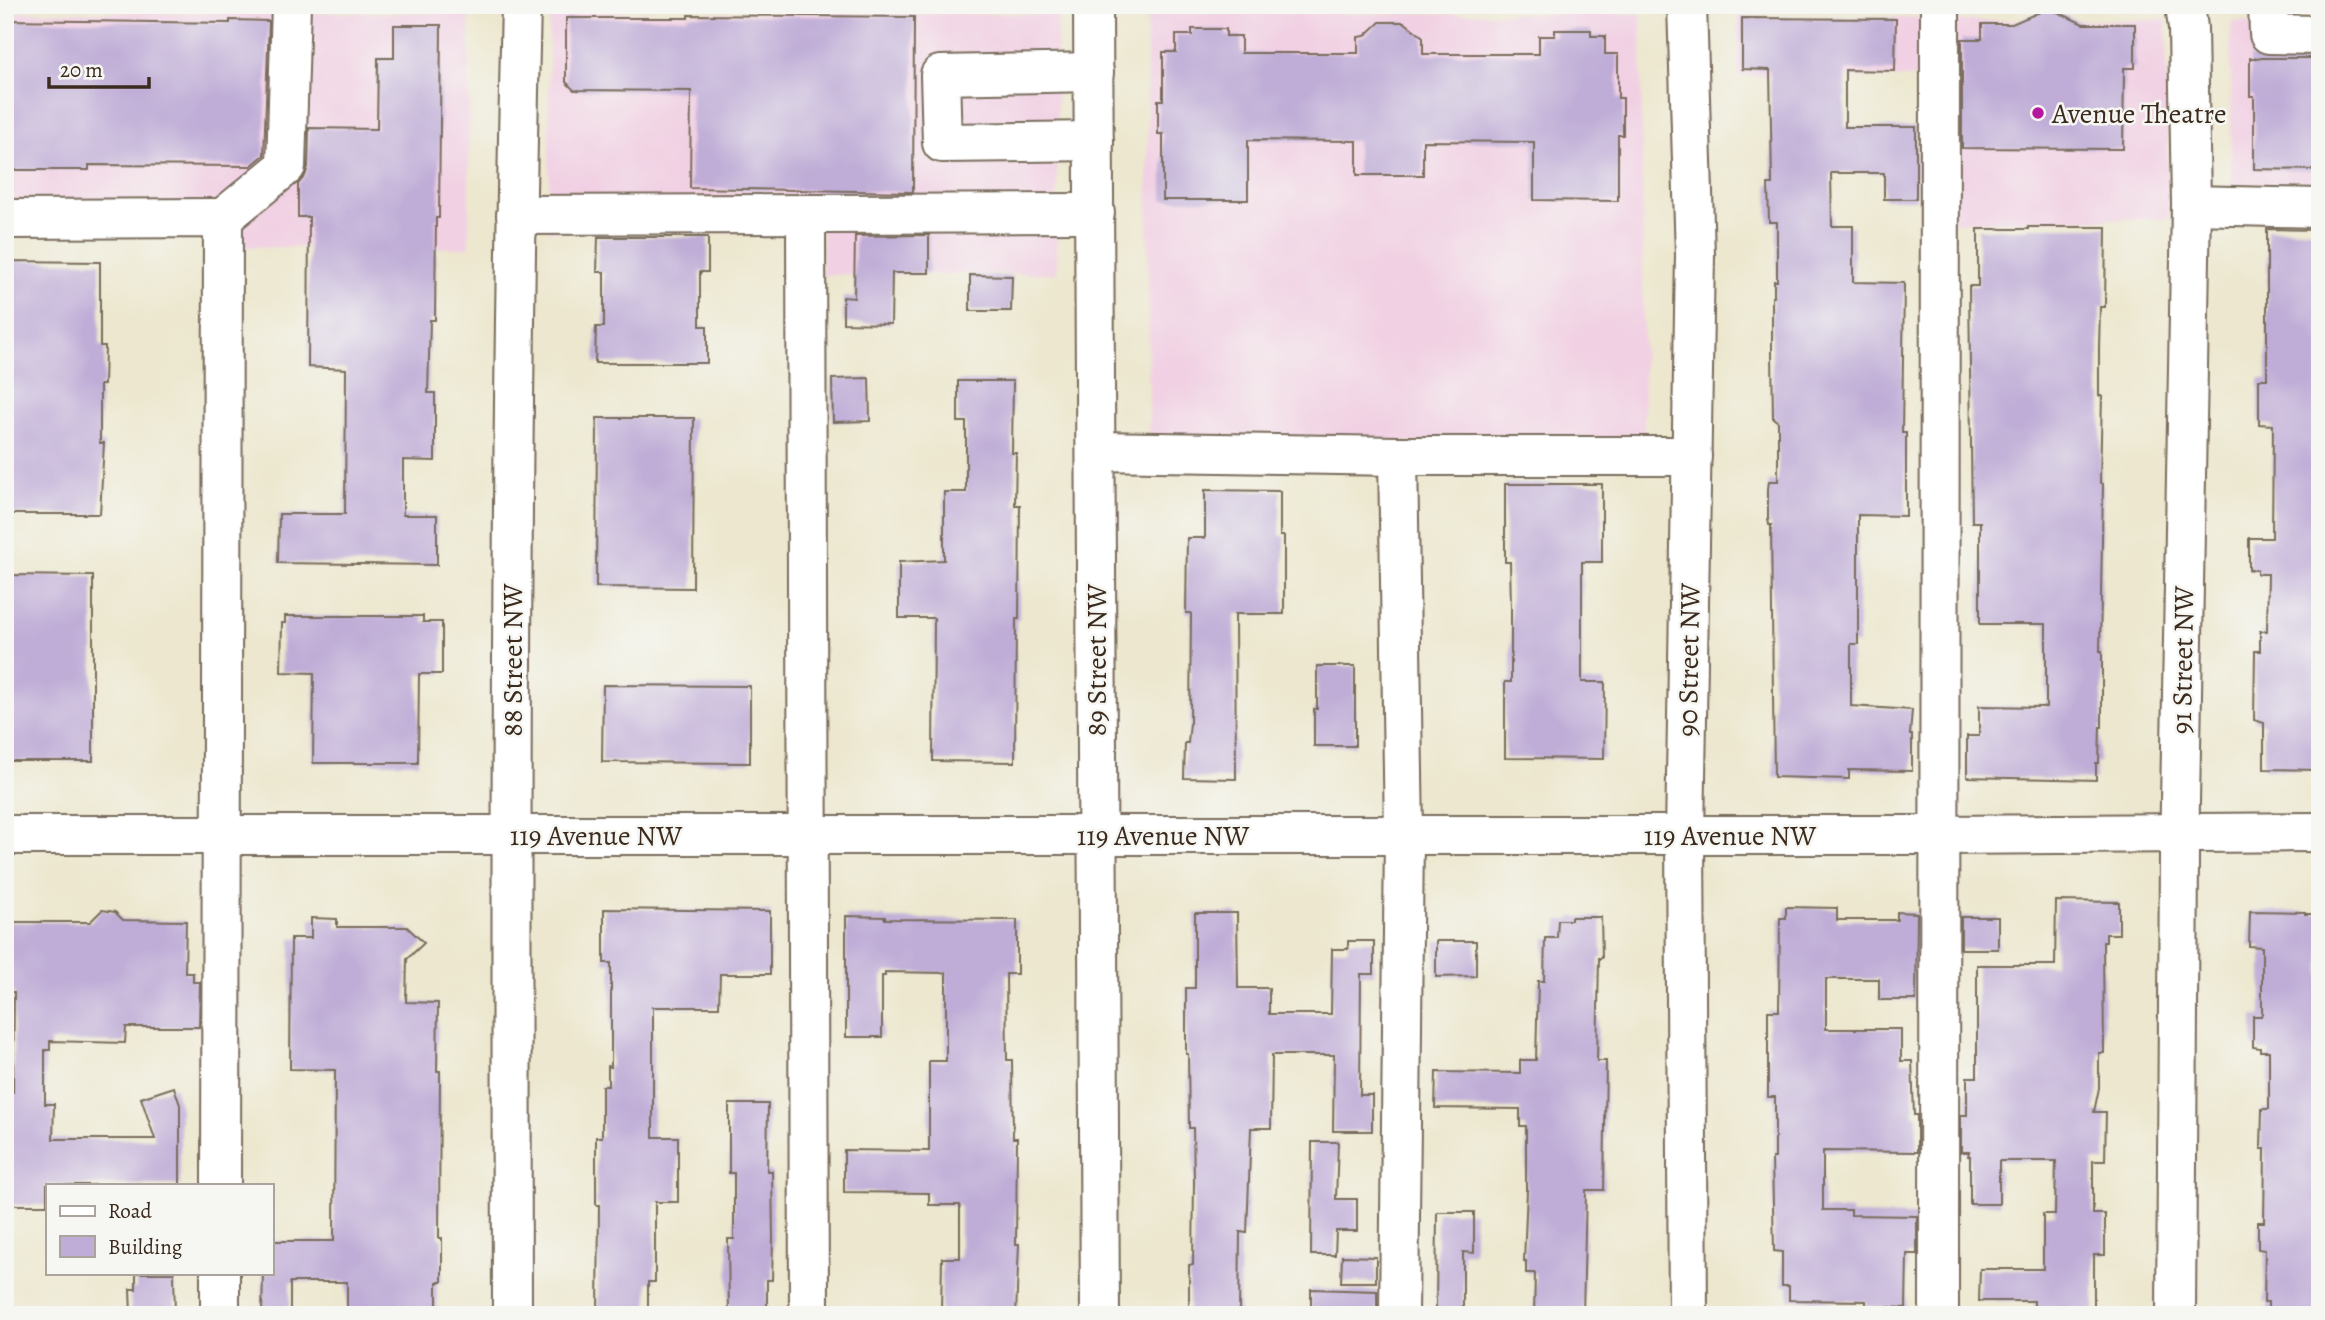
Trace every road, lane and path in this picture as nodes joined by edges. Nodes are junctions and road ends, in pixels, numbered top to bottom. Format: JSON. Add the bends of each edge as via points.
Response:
{"nodes":[{"id":1,"x":290,"y":5,"type":"edge"},
{"id":2,"x":521,"y":5,"type":"edge"},
{"id":3,"x":1093,"y":5,"type":"edge"},
{"id":4,"x":1687,"y":5,"type":"edge"},
{"id":5,"x":1940,"y":5,"type":"edge"},
{"id":6,"x":2185,"y":5,"type":"edge"},
{"id":7,"x":2268,"y":5,"type":"edge"},
{"id":8,"x":2320,"y":35,"type":"edge"},
{"id":9,"x":1094,"y":72,"type":"junction"},
{"id":10,"x":1094,"y":141,"type":"junction"},
{"id":11,"x":2191,"y":205,"type":"junction"},
{"id":12,"x":2320,"y":208,"type":"edge"},
{"id":13,"x":1095,"y":213,"type":"junction"},
{"id":14,"x":806,"y":214,"type":"junction"},
{"id":15,"x":516,"y":215,"type":"junction"},
{"id":16,"x":223,"y":218,"type":"junction"},
{"id":17,"x":5,"y":219,"type":"edge"},
{"id":18,"x":1096,"y":451,"type":"junction"},
{"id":19,"x":1398,"y":456,"type":"junction"},
{"id":20,"x":1692,"y":456,"type":"junction"},
{"id":21,"x":2320,"y":832,"type":"edge"},
{"id":22,"x":222,"y":834,"type":"junction"},
{"id":23,"x":2179,"y":834,"type":"junction"},
{"id":24,"x":5,"y":835,"type":"edge"},
{"id":25,"x":511,"y":835,"type":"junction"},
{"id":26,"x":809,"y":835,"type":"junction"},
{"id":27,"x":1098,"y":835,"type":"junction"},
{"id":28,"x":1404,"y":835,"type":"junction"},
{"id":29,"x":1685,"y":835,"type":"junction"},
{"id":30,"x":1940,"y":835,"type":"junction"},
{"id":31,"x":221,"y":1184,"type":"edge"},
{"id":32,"x":220,"y":1274,"type":"edge"},
{"id":33,"x":220,"y":1315,"type":"edge"},
{"id":34,"x":512,"y":1315,"type":"edge"},
{"id":35,"x":809,"y":1315,"type":"edge"},
{"id":36,"x":1100,"y":1315,"type":"edge"},
{"id":37,"x":1399,"y":1315,"type":"edge"},
{"id":38,"x":1688,"y":1315,"type":"edge"},
{"id":39,"x":1939,"y":1315,"type":"edge"},
{"id":40,"x":2176,"y":1315,"type":"edge"}],
"edges":[{"from":1,"to":16,"type":"street","via":[[286,166]]},
{"from":2,"to":15,"type":"street","name":"88 Street NW"},
{"from":3,"to":9,"type":"street","name":"89 Street NW"},
{"from":4,"to":20,"type":"street","name":"90 Street NW","via":[[1695,254]]},
{"from":5,"to":30,"type":"street"},
{"from":6,"to":11,"type":"street","name":"91 Street NW"},
{"from":7,"to":8,"type":"street","via":[[2269,34]]},
{"from":9,"to":10,"type":"street","name":"89 Street NW"},
{"from":9,"to":10,"type":"street","via":[[940,75],[942,143]]},
{"from":10,"to":13,"type":"street","name":"89 Street NW"},
{"from":11,"to":12,"type":"street"},
{"from":11,"to":23,"type":"street","name":"91 Street NW"},
{"from":13,"to":14,"type":"street"},
{"from":13,"to":18,"type":"street","name":"89 Street NW"},
{"from":14,"to":15,"type":"street"},
{"from":14,"to":26,"type":"street"},
{"from":15,"to":25,"type":"street","name":"88 Street NW"},
{"from":16,"to":17,"type":"street"},
{"from":16,"to":22,"type":"street"},
{"from":18,"to":19,"type":"street"},
{"from":18,"to":27,"type":"street","name":"89 Street NW"},
{"from":19,"to":20,"type":"street"},
{"from":19,"to":28,"type":"street"},
{"from":20,"to":29,"type":"street","name":"90 Street NW"},
{"from":21,"to":23,"type":"street","name":"119 Avenue NW"},
{"from":22,"to":24,"type":"street","name":"119 Avenue NW"},
{"from":22,"to":25,"type":"street","name":"119 Avenue NW"},
{"from":22,"to":31,"type":"street"},
{"from":23,"to":30,"type":"street","name":"119 Avenue NW"},
{"from":23,"to":40,"type":"street","name":"91 Street NW"},
{"from":25,"to":26,"type":"street","name":"119 Avenue NW"},
{"from":25,"to":34,"type":"street","name":"88 Street NW"},
{"from":26,"to":27,"type":"street","name":"119 Avenue NW"},
{"from":26,"to":35,"type":"street"},
{"from":27,"to":28,"type":"street","name":"119 Avenue NW"},
{"from":27,"to":36,"type":"street","name":"89 Street NW"},
{"from":28,"to":29,"type":"street","name":"119 Avenue NW"},
{"from":28,"to":37,"type":"street"},
{"from":29,"to":30,"type":"street","name":"119 Avenue NW"},
{"from":29,"to":38,"type":"street","name":"90 Street NW"},
{"from":30,"to":39,"type":"street"},
{"from":32,"to":33,"type":"street"}]}
